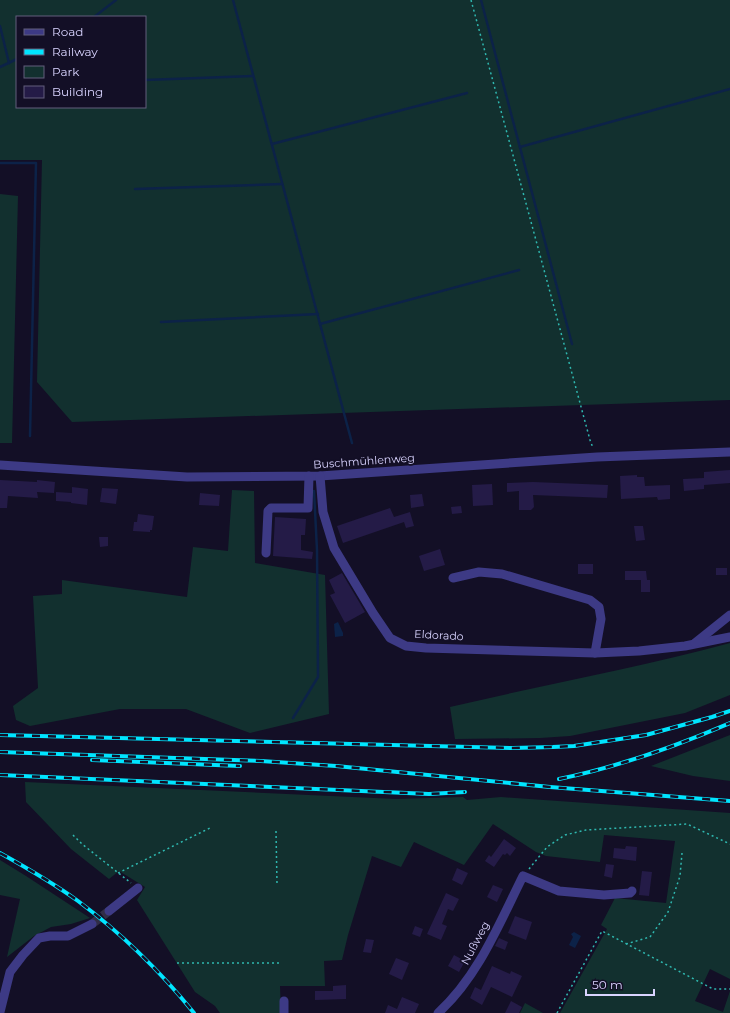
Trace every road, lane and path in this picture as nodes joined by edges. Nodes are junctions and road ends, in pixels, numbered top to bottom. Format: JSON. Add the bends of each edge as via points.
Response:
{"nodes":[{"id":1,"x":471,"y":0,"type":"edge"},
{"id":2,"x":730,"y":452,"type":"edge"},
{"id":3,"x":597,"y":457,"type":"junction"},
{"id":4,"x":0,"y":465,"type":"edge"},
{"id":5,"x":308,"y":476,"type":"junction"},
{"id":6,"x":320,"y":476,"type":"junction"},
{"id":7,"x":266,"y":553,"type":"dead end"},
{"id":8,"x":453,"y":578,"type":"dead end"},
{"id":9,"x":730,"y":615,"type":"edge"},
{"id":10,"x":730,"y":637,"type":"edge"},
{"id":11,"x":694,"y":644,"type":"junction"},
{"id":12,"x":595,"y":652,"type":"junction"},
{"id":13,"x":210,"y":828,"type":"dead end"},
{"id":14,"x":276,"y":831,"type":"dead end"},
{"id":15,"x":73,"y":835,"type":"dead end"},
{"id":16,"x":730,"y":844,"type":"edge"},
{"id":17,"x":682,"y":853,"type":"dead end"},
{"id":18,"x":118,"y":873,"type":"junction"},
{"id":19,"x":523,"y":876,"type":"junction"},
{"id":20,"x":277,"y":884,"type":"dead end"},
{"id":21,"x":138,"y":888,"type":"joint"},
{"id":22,"x":632,"y":890,"type":"dead end"},
{"id":23,"x":108,"y":911,"type":"tunnel mouth"},
{"id":24,"x":92,"y":924,"type":"tunnel mouth"},
{"id":25,"x":626,"y":944,"type":"junction"},
{"id":26,"x":177,"y":963,"type":"dead end"},
{"id":27,"x":282,"y":963,"type":"dead end"},
{"id":28,"x":730,"y":989,"type":"edge"},
{"id":29,"x":284,"y":1001,"type":"dead end"},
{"id":30,"x":0,"y":1012,"type":"edge"},
{"id":31,"x":284,"y":1013,"type":"edge"},
{"id":32,"x":438,"y":1013,"type":"edge"},
{"id":33,"x":557,"y":1013,"type":"edge"}],
"edges":[{"from":1,"to":3,"type":"path","via":[[588,432]]},
{"from":2,"to":3,"type":"street","name":"Buschmühlenweg"},
{"from":3,"to":6,"type":"street","name":"Buschmühlenweg"},
{"from":4,"to":5,"type":"street","name":"Buschmühlenweg","via":[[187,477]]},
{"from":5,"to":6,"type":"street","name":"Buschmühlenweg"},
{"from":5,"to":7,"type":"street","via":[[308,508],[271,508],[268,511]]},
{"from":6,"to":12,"type":"street","name":"Eldorado","via":[[323,512],[334,548],[390,638],[406,646],[426,648]]},
{"from":8,"to":12,"type":"street","via":[[479,572],[502,574],[590,600],[599,607],[601,619]]},
{"from":9,"to":11,"type":"street"},
{"from":10,"to":11,"type":"street","name":"Eldorado"},
{"from":11,"to":12,"type":"street","name":"Eldorado","via":[[639,651]]},
{"from":13,"to":18,"type":"path"},
{"from":14,"to":20,"type":"path"},
{"from":15,"to":18,"type":"path"},
{"from":16,"to":19,"type":"path","via":[[687,824],[586,830],[565,835],[547,847]]},
{"from":17,"to":25,"type":"path","via":[[680,876],[668,912],[650,937]]},
{"from":18,"to":21,"type":"path"},
{"from":19,"to":22,"type":"street","via":[[559,890],[604,895],[630,893]]},
{"from":19,"to":32,"type":"street","name":"Nußweg","via":[[470,978]]},
{"from":21,"to":23,"type":"street"},
{"from":24,"to":30,"type":"street","via":[[68,936],[39,938],[10,972]]},
{"from":25,"to":28,"type":"path","via":[[714,989]]},
{"from":25,"to":33,"type":"path","via":[[602,931]]},
{"from":26,"to":27,"type":"path"},
{"from":29,"to":31,"type":"street"}]}
